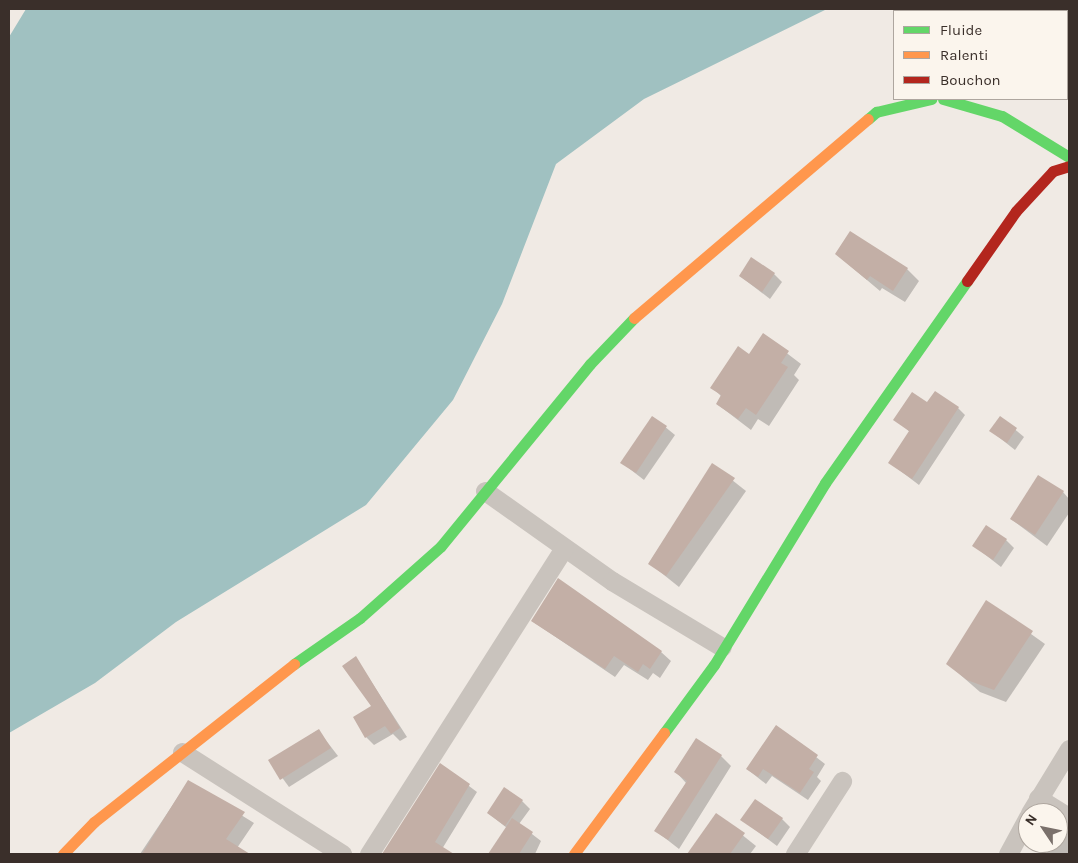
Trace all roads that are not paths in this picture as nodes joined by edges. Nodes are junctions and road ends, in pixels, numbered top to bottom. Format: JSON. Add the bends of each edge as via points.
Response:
{"nodes":[{"id":1,"x":927,"y":100,"type":"edge"},
{"id":2,"x":946,"y":100,"type":"edge"},
{"id":3,"x":1069,"y":157,"type":"edge"},
{"id":4,"x":1069,"y":166,"type":"edge"},
{"id":5,"x":485,"y":490,"type":"junction"},
{"id":6,"x":564,"y":548,"type":"junction"},
{"id":7,"x":722,"y":647,"type":"junction"},
{"id":8,"x":1069,"y":749,"type":"edge"},
{"id":9,"x":182,"y":752,"type":"junction"},
{"id":10,"x":842,"y":781,"type":"dead end"},
{"id":11,"x":1036,"y":803,"type":"edge"},
{"id":12,"x":1018,"y":836,"type":"edge"},
{"id":13,"x":63,"y":854,"type":"edge"},
{"id":14,"x":342,"y":854,"type":"edge"},
{"id":15,"x":369,"y":854,"type":"edge"},
{"id":16,"x":574,"y":854,"type":"edge"},
{"id":17,"x":795,"y":854,"type":"edge"},
{"id":18,"x":1008,"y":854,"type":"edge"}],
"edges":[{"from":1,"to":5,"type":"street","via":[[876,112],[645,306]]},
{"from":2,"to":3,"type":"street","via":[[1002,116]]},
{"from":4,"to":7,"type":"street","via":[[1053,171],[1016,211],[825,483]]},
{"from":5,"to":6,"type":"street"},
{"from":5,"to":9,"type":"street","via":[[442,546],[360,618],[269,681]]},
{"from":6,"to":7,"type":"street"},
{"from":6,"to":15,"type":"street"},
{"from":7,"to":16,"type":"street"},
{"from":8,"to":11,"type":"street"},
{"from":9,"to":13,"type":"street","via":[[94,822]]},
{"from":9,"to":14,"type":"street"},
{"from":10,"to":17,"type":"street"},
{"from":12,"to":18,"type":"street"}]}
